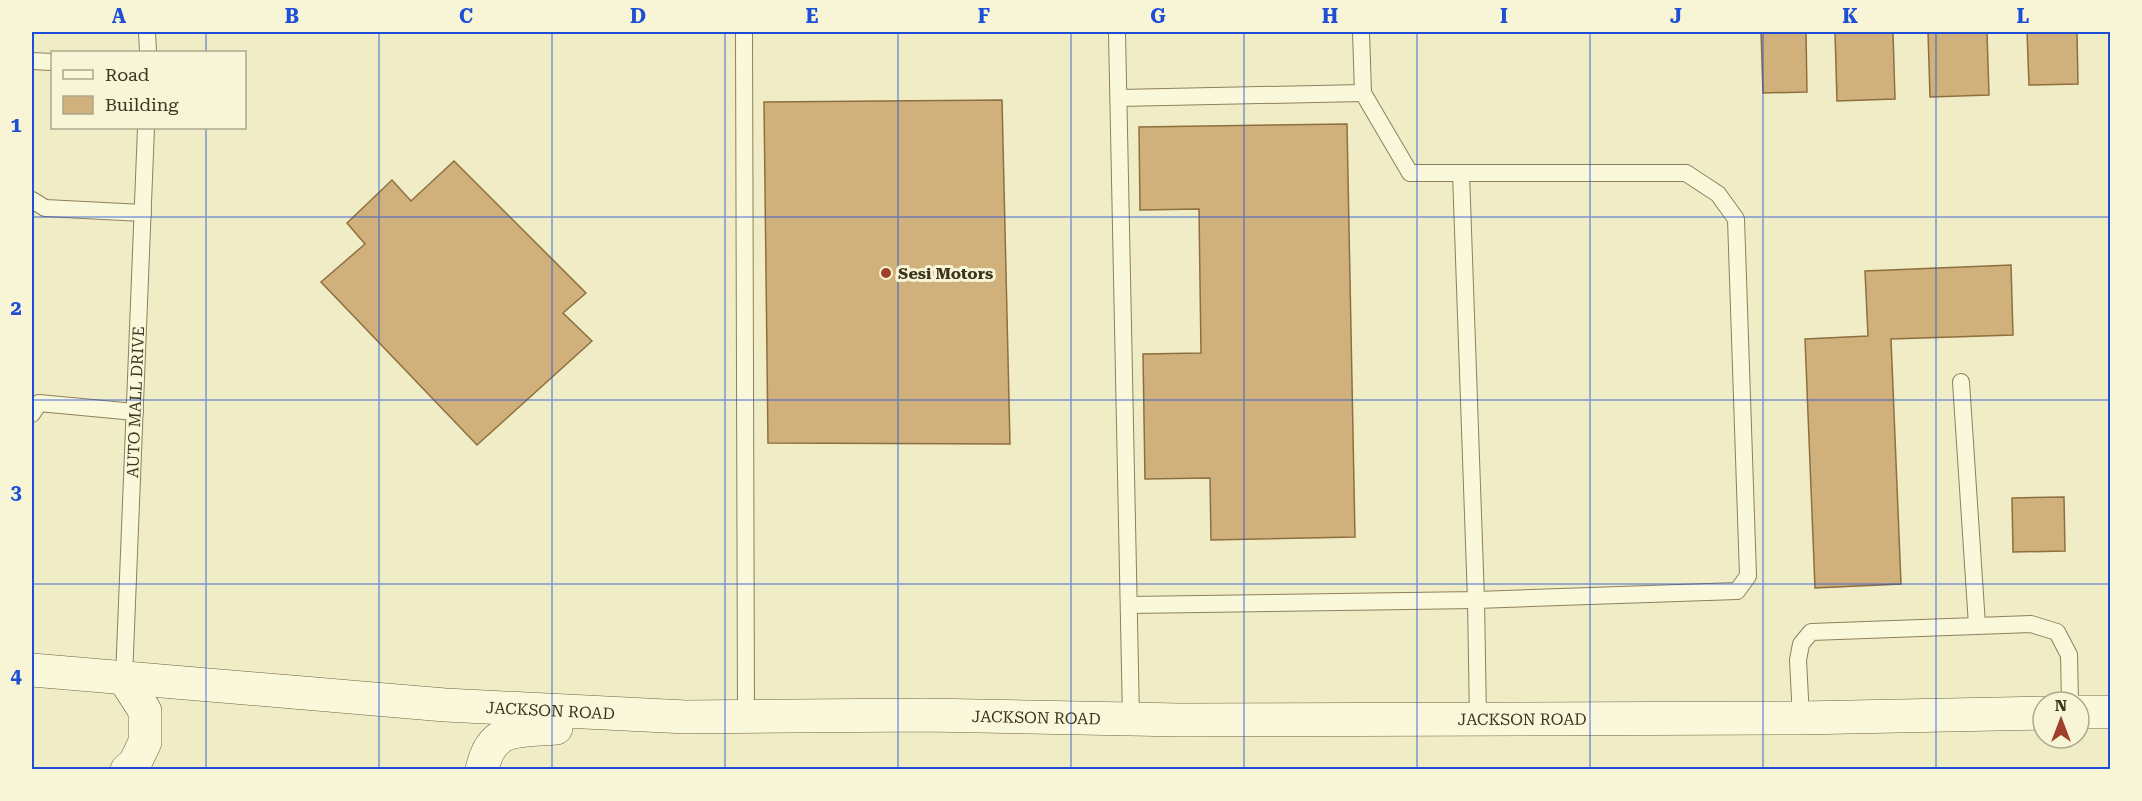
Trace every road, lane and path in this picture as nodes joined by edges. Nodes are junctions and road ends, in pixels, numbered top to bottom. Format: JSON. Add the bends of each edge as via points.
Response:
{"nodes":[{"id":1,"x":147,"y":32,"type":"edge"},
{"id":2,"x":744,"y":32,"type":"edge"},
{"id":3,"x":1117,"y":32,"type":"edge"},
{"id":4,"x":1361,"y":32,"type":"edge"},
{"id":5,"x":148,"y":51,"type":"edge"},
{"id":6,"x":32,"y":61,"type":"edge"},
{"id":7,"x":51,"y":62,"type":"edge"},
{"id":8,"x":1363,"y":93,"type":"junction"},
{"id":9,"x":1119,"y":98,"type":"junction"},
{"id":10,"x":146,"y":129,"type":"edge"},
{"id":11,"x":1461,"y":173,"type":"junction"},
{"id":12,"x":32,"y":200,"type":"edge"},
{"id":13,"x":142,"y":213,"type":"junction"},
{"id":14,"x":1961,"y":382,"type":"dead end"},
{"id":15,"x":135,"y":412,"type":"junction"},
{"id":16,"x":32,"y":414,"type":"edge"},
{"id":17,"x":1476,"y":600,"type":"junction"},
{"id":18,"x":1129,"y":605,"type":"junction"},
{"id":19,"x":1977,"y":625,"type":"junction"},
{"id":20,"x":32,"y":669,"type":"edge"},
{"id":21,"x":124,"y":678,"type":"junction"},
{"id":22,"x":2031,"y":713,"type":"edge"},
{"id":23,"x":2093,"y":713,"type":"edge"},
{"id":24,"x":686,"y":717,"type":"junction"},
{"id":25,"x":746,"y":717,"type":"junction"},
{"id":26,"x":1801,"y":718,"type":"junction"},
{"id":27,"x":1131,"y":719,"type":"junction"},
{"id":28,"x":1478,"y":719,"type":"junction"},
{"id":29,"x":127,"y":770,"type":"edge"},
{"id":30,"x":482,"y":770,"type":"edge"}],
"edges":[{"from":1,"to":5,"type":"lane"},
{"from":2,"to":25,"type":"lane"},
{"from":3,"to":9,"type":"lane"},
{"from":4,"to":8,"type":"lane"},
{"from":6,"to":7,"type":"lane"},
{"from":8,"to":9,"type":"lane"},
{"from":8,"to":11,"type":"lane","via":[[1410,173]]},
{"from":9,"to":18,"type":"lane"},
{"from":10,"to":13,"type":"lane","name":"AUTO MALL DRIVE"},
{"from":11,"to":17,"type":"lane"},
{"from":11,"to":17,"type":"lane","via":[[1686,173],[1718,194],[1736,219],[1748,576],[1737,591]]},
{"from":12,"to":13,"type":"lane","via":[[45,208]]},
{"from":13,"to":15,"type":"lane","name":"AUTO MALL DRIVE"},
{"from":14,"to":19,"type":"lane"},
{"from":15,"to":16,"type":"lane","via":[[39,404]]},
{"from":15,"to":21,"type":"lane","name":"AUTO MALL DRIVE"},
{"from":17,"to":18,"type":"lane"},
{"from":17,"to":28,"type":"lane"},
{"from":18,"to":27,"type":"lane"},
{"from":19,"to":23,"type":"lane","via":[[2031,624],[2057,632]]},
{"from":19,"to":26,"type":"lane","via":[[1811,632],[1801,644],[1798,660]]},
{"from":20,"to":21,"type":"main road","name":"JACKSON ROAD"},
{"from":21,"to":24,"type":"main road","name":"JACKSON ROAD","via":[[445,705]]},
{"from":21,"to":29,"type":"main road","via":[[145,711],[145,742]]},
{"from":22,"to":26,"type":"main road","name":"JACKSON ROAD"},
{"from":24,"to":25,"type":"main road","name":"JACKSON ROAD"},
{"from":24,"to":30,"type":"main road","via":[[513,731],[498,737]]},
{"from":25,"to":27,"type":"main road","name":"JACKSON ROAD"},
{"from":26,"to":28,"type":"main road","name":"JACKSON ROAD"},
{"from":27,"to":28,"type":"main road","name":"JACKSON ROAD"}]}
